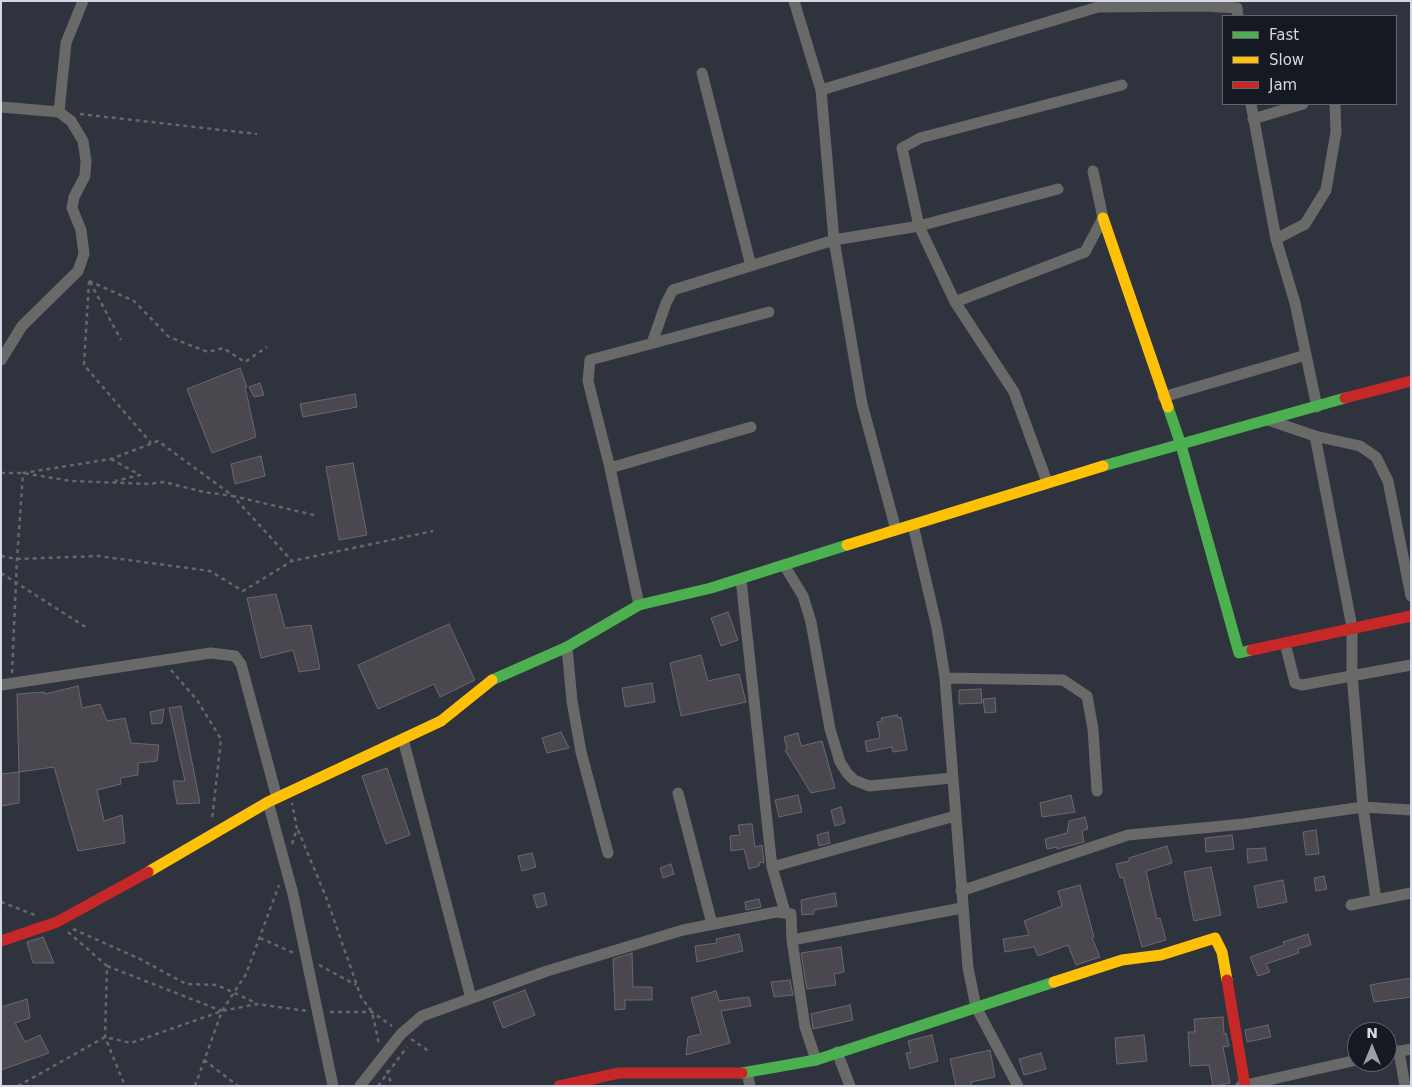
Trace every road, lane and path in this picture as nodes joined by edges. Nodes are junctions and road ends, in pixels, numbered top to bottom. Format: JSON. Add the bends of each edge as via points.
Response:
{"nodes":[{"id":1,"x":83,"y":1,"type":"edge"},
{"id":2,"x":794,"y":1,"type":"edge"},
{"id":3,"x":1240,"y":9,"type":"edge"},
{"id":4,"x":702,"y":73,"type":"dead end"},
{"id":5,"x":1122,"y":85,"type":"dead end"},
{"id":6,"x":821,"y":90,"type":"junction"},
{"id":7,"x":1251,"y":105,"type":"edge"},
{"id":8,"x":1301,"y":105,"type":"edge"},
{"id":9,"x":1335,"y":105,"type":"edge"},
{"id":10,"x":1,"y":107,"type":"edge"},
{"id":11,"x":59,"y":112,"type":"junction"},
{"id":12,"x":78,"y":114,"type":"dead end"},
{"id":13,"x":1253,"y":119,"type":"junction"},
{"id":14,"x":257,"y":134,"type":"dead end"},
{"id":15,"x":1093,"y":171,"type":"dead end"},
{"id":16,"x":1058,"y":189,"type":"dead end"},
{"id":17,"x":1103,"y":218,"type":"junction"},
{"id":18,"x":918,"y":226,"type":"junction"},
{"id":19,"x":1276,"y":239,"type":"junction"},
{"id":20,"x":834,"y":240,"type":"junction"},
{"id":21,"x":751,"y":266,"type":"junction"},
{"id":22,"x":89,"y":281,"type":"junction"},
{"id":23,"x":955,"y":302,"type":"junction"},
{"id":24,"x":768,"y":312,"type":"dead end"},
{"id":25,"x":121,"y":340,"type":"dead end"},
{"id":26,"x":652,"y":343,"type":"junction"},
{"id":27,"x":267,"y":347,"type":"dead end"},
{"id":28,"x":1306,"y":355,"type":"junction"},
{"id":29,"x":1,"y":360,"type":"edge"},
{"id":30,"x":1411,"y":381,"type":"edge"},
{"id":31,"x":1162,"y":397,"type":"junction"},
{"id":32,"x":1317,"y":408,"type":"junction"},
{"id":33,"x":1268,"y":420,"type":"junction"},
{"id":34,"x":751,"y":427,"type":"dead end"},
{"id":35,"x":1315,"y":436,"type":"junction"},
{"id":36,"x":151,"y":443,"type":"junction"},
{"id":37,"x":1181,"y":445,"type":"junction"},
{"id":38,"x":111,"y":459,"type":"junction"},
{"id":39,"x":610,"y":468,"type":"junction"},
{"id":40,"x":1,"y":473,"type":"edge"},
{"id":41,"x":23,"y":473,"type":"junction"},
{"id":42,"x":112,"y":482,"type":"junction"},
{"id":43,"x":1048,"y":482,"type":"junction"},
{"id":44,"x":232,"y":496,"type":"junction"},
{"id":45,"x":314,"y":515,"type":"dead end"},
{"id":46,"x":913,"y":525,"type":"junction"},
{"id":47,"x":896,"y":530,"type":"junction"},
{"id":48,"x":433,"y":531,"type":"dead end"},
{"id":49,"x":1406,"y":537,"type":"edge"},
{"id":50,"x":1,"y":556,"type":"edge"},
{"id":51,"x":16,"y":559,"type":"junction"},
{"id":52,"x":292,"y":561,"type":"junction"},
{"id":53,"x":784,"y":565,"type":"junction"},
{"id":54,"x":1,"y":573,"type":"edge"},
{"id":55,"x":741,"y":579,"type":"junction"},
{"id":56,"x":16,"y":582,"type":"junction"},
{"id":57,"x":1411,"y":596,"type":"edge"},
{"id":58,"x":639,"y":605,"type":"junction"},
{"id":59,"x":1411,"y":616,"type":"edge"},
{"id":60,"x":1352,"y":627,"type":"junction"},
{"id":61,"x":87,"y":628,"type":"dead end"},
{"id":62,"x":1286,"y":642,"type":"junction"},
{"id":63,"x":567,"y":647,"type":"junction"},
{"id":64,"x":163,"y":661,"type":"junction"},
{"id":65,"x":1411,"y":665,"type":"edge"},
{"id":66,"x":1352,"y":674,"type":"junction"},
{"id":67,"x":945,"y":678,"type":"junction"},
{"id":68,"x":7,"y":684,"type":"edge"},
{"id":69,"x":403,"y":739,"type":"junction"},
{"id":70,"x":952,"y":778,"type":"junction"},
{"id":71,"x":290,"y":791,"type":"junction"},
{"id":72,"x":1097,"y":791,"type":"dead end"},
{"id":73,"x":678,"y":793,"type":"dead end"},
{"id":74,"x":273,"y":800,"type":"junction"},
{"id":75,"x":1363,"y":808,"type":"junction"},
{"id":76,"x":1411,"y":810,"type":"edge"},
{"id":77,"x":955,"y":816,"type":"junction"},
{"id":78,"x":297,"y":829,"type":"junction"},
{"id":79,"x":210,"y":836,"type":"junction"},
{"id":80,"x":291,"y":848,"type":"dead end"},
{"id":81,"x":608,"y":853,"type":"dead end"},
{"id":82,"x":285,"y":867,"type":"junction"},
{"id":83,"x":772,"y":867,"type":"junction"},
{"id":84,"x":961,"y":891,"type":"junction"},
{"id":85,"x":1411,"y":893,"type":"edge"},
{"id":86,"x":1376,"y":900,"type":"junction"},
{"id":87,"x":1,"y":902,"type":"edge"},
{"id":88,"x":1351,"y":904,"type":"dead end"},
{"id":89,"x":962,"y":908,"type":"junction"},
{"id":90,"x":785,"y":912,"type":"junction"},
{"id":91,"x":39,"y":916,"type":"dead end"},
{"id":92,"x":57,"y":922,"type":"junction"},
{"id":93,"x":712,"y":924,"type":"junction"},
{"id":94,"x":792,"y":940,"type":"junction"},
{"id":95,"x":1,"y":941,"type":"edge"},
{"id":96,"x":107,"y":966,"type":"junction"},
{"id":97,"x":471,"y":998,"type":"junction"},
{"id":98,"x":257,"y":1004,"type":"junction"},
{"id":99,"x":976,"y":1007,"type":"junction"},
{"id":100,"x":222,"y":1011,"type":"junction"},
{"id":101,"x":372,"y":1012,"type":"junction"},
{"id":102,"x":318,"y":1013,"type":"junction"},
{"id":103,"x":105,"y":1037,"type":"junction"},
{"id":104,"x":1411,"y":1049,"type":"edge"},
{"id":105,"x":1399,"y":1051,"type":"joint"},
{"id":106,"x":837,"y":1052,"type":"junction"},
{"id":107,"x":382,"y":1055,"type":"junction"},
{"id":108,"x":204,"y":1060,"type":"junction"},
{"id":109,"x":816,"y":1060,"type":"junction"},
{"id":110,"x":1347,"y":1062,"type":"edge"},
{"id":111,"x":747,"y":1073,"type":"junction"},
{"id":112,"x":1244,"y":1085,"type":"edge"},
{"id":113,"x":18,"y":1086,"type":"edge"},
{"id":114,"x":125,"y":1086,"type":"edge"},
{"id":115,"x":195,"y":1086,"type":"edge"},
{"id":116,"x":238,"y":1086,"type":"edge"},
{"id":117,"x":333,"y":1086,"type":"edge"},
{"id":118,"x":360,"y":1086,"type":"edge"},
{"id":119,"x":392,"y":1086,"type":"edge"},
{"id":120,"x":560,"y":1086,"type":"edge"},
{"id":121,"x":750,"y":1086,"type":"edge"},
{"id":122,"x":850,"y":1086,"type":"edge"},
{"id":123,"x":1018,"y":1086,"type":"edge"},
{"id":124,"x":1405,"y":1086,"type":"edge"}],
"edges":[{"from":1,"to":11,"type":"street","via":[[66,43]]},
{"from":2,"to":6,"type":"street"},
{"from":3,"to":6,"type":"street","via":[[1206,6],[1098,7]]},
{"from":4,"to":21,"type":"street"},
{"from":5,"to":18,"type":"street","via":[[920,138],[902,148]]},
{"from":6,"to":20,"type":"street"},
{"from":7,"to":13,"type":"street"},
{"from":8,"to":13,"type":"street"},
{"from":9,"to":19,"type":"street","via":[[1336,132],[1326,190],[1305,224]]},
{"from":10,"to":11,"type":"street"},
{"from":11,"to":29,"type":"street","via":[[71,120],[83,141],[85,176],[74,197],[73,215],[81,230],[84,254],[78,271],[22,326]]},
{"from":12,"to":14,"type":"path"},
{"from":13,"to":19,"type":"street"},
{"from":15,"to":17,"type":"street"},
{"from":16,"to":18,"type":"street"},
{"from":17,"to":23,"type":"street","via":[[1085,252]]},
{"from":17,"to":31,"type":"street"},
{"from":18,"to":20,"type":"street"},
{"from":18,"to":23,"type":"street"},
{"from":19,"to":28,"type":"street"},
{"from":20,"to":21,"type":"street"},
{"from":20,"to":47,"type":"street","via":[[862,404]]},
{"from":21,"to":26,"type":"street","via":[[673,290]]},
{"from":22,"to":25,"type":"path"},
{"from":22,"to":27,"type":"path","via":[[134,301],[169,337],[208,352],[222,348],[245,362]]},
{"from":22,"to":36,"type":"path","via":[[84,365]]},
{"from":23,"to":43,"type":"street","via":[[1014,392]]},
{"from":24,"to":26,"type":"street"},
{"from":26,"to":39,"type":"street","via":[[590,360],[588,381]]},
{"from":28,"to":31,"type":"street"},
{"from":28,"to":32,"type":"street"},
{"from":30,"to":32,"type":"street"},
{"from":31,"to":37,"type":"street"},
{"from":32,"to":33,"type":"street"},
{"from":33,"to":35,"type":"street"},
{"from":33,"to":37,"type":"street"},
{"from":34,"to":39,"type":"street"},
{"from":35,"to":49,"type":"street","via":[[1360,446],[1376,457],[1388,481]]},
{"from":35,"to":60,"type":"street"},
{"from":36,"to":38,"type":"path"},
{"from":36,"to":44,"type":"path","via":[[158,441]]},
{"from":37,"to":43,"type":"street"},
{"from":37,"to":62,"type":"street","via":[[1239,653]]},
{"from":38,"to":41,"type":"path"},
{"from":38,"to":42,"type":"path","via":[[140,475]]},
{"from":39,"to":58,"type":"street"},
{"from":40,"to":41,"type":"path"},
{"from":41,"to":42,"type":"path","via":[[71,481]]},
{"from":41,"to":51,"type":"path"},
{"from":42,"to":44,"type":"path","via":[[164,482]]},
{"from":43,"to":46,"type":"street"},
{"from":44,"to":45,"type":"path"},
{"from":44,"to":52,"type":"path"},
{"from":46,"to":47,"type":"street"},
{"from":46,"to":67,"type":"street"},
{"from":47,"to":53,"type":"street"},
{"from":48,"to":52,"type":"path"},
{"from":49,"to":57,"type":"street"},
{"from":50,"to":51,"type":"path"},
{"from":51,"to":52,"type":"path","via":[[98,556],[210,571],[243,591]]},
{"from":51,"to":56,"type":"path"},
{"from":53,"to":55,"type":"street"},
{"from":53,"to":70,"type":"street","via":[[803,596],[811,622],[830,729],[840,762],[847,773],[854,780],[870,786]]},
{"from":54,"to":56,"type":"path"},
{"from":55,"to":58,"type":"street"},
{"from":55,"to":83,"type":"street"},
{"from":56,"to":61,"type":"path"},
{"from":56,"to":68,"type":"path"},
{"from":58,"to":63,"type":"street"},
{"from":59,"to":60,"type":"street"},
{"from":60,"to":62,"type":"street"},
{"from":60,"to":66,"type":"street"},
{"from":62,"to":66,"type":"street","via":[[1295,683],[1302,685]]},
{"from":63,"to":69,"type":"street","via":[[490,681],[442,721]]},
{"from":63,"to":81,"type":"street","via":[[581,752]]},
{"from":64,"to":68,"type":"street"},
{"from":64,"to":74,"type":"street","via":[[211,654],[235,656],[241,664]]},
{"from":64,"to":79,"type":"path","via":[[197,700],[221,739]]},
{"from":65,"to":66,"type":"street"},
{"from":66,"to":75,"type":"street"},
{"from":67,"to":70,"type":"street"},
{"from":67,"to":72,"type":"street","via":[[1063,680],[1087,696],[1093,729]]},
{"from":69,"to":71,"type":"street"},
{"from":69,"to":97,"type":"street"},
{"from":70,"to":77,"type":"street"},
{"from":71,"to":74,"type":"street"},
{"from":71,"to":78,"type":"path"},
{"from":73,"to":93,"type":"street"},
{"from":74,"to":79,"type":"street"},
{"from":74,"to":82,"type":"street"},
{"from":75,"to":76,"type":"street"},
{"from":75,"to":84,"type":"street","via":[[1128,835]]},
{"from":75,"to":86,"type":"street"},
{"from":77,"to":83,"type":"street"},
{"from":77,"to":84,"type":"street"},
{"from":78,"to":80,"type":"path"},
{"from":78,"to":101,"type":"path","via":[[326,896],[361,997]]},
{"from":79,"to":92,"type":"street"},
{"from":82,"to":100,"type":"path","via":[[246,974]]},
{"from":82,"to":102,"type":"street"},
{"from":83,"to":90,"type":"street"},
{"from":84,"to":89,"type":"street"},
{"from":85,"to":86,"type":"street"},
{"from":86,"to":88,"type":"street"},
{"from":87,"to":91,"type":"path"},
{"from":89,"to":94,"type":"street"},
{"from":89,"to":99,"type":"street"},
{"from":90,"to":93,"type":"street"},
{"from":90,"to":94,"type":"street","via":[[791,914]]},
{"from":92,"to":95,"type":"street"},
{"from":92,"to":96,"type":"path"},
{"from":92,"to":98,"type":"path","via":[[140,959],[186,984],[217,985]]},
{"from":93,"to":97,"type":"street","via":[[683,930]]},
{"from":94,"to":109,"type":"street","via":[[805,1027]]},
{"from":96,"to":100,"type":"path"},
{"from":96,"to":103,"type":"path"},
{"from":97,"to":107,"type":"street","via":[[422,1016]]},
{"from":98,"to":100,"type":"path"},
{"from":98,"to":102,"type":"path"},
{"from":99,"to":106,"type":"street"},
{"from":99,"to":112,"type":"street","via":[[1122,960],[1161,955],[1215,938],[1222,952]]},
{"from":99,"to":123,"type":"street"},
{"from":100,"to":103,"type":"path","via":[[131,1043]]},
{"from":100,"to":108,"type":"path"},
{"from":101,"to":102,"type":"path"},
{"from":101,"to":107,"type":"path"},
{"from":102,"to":117,"type":"street"},
{"from":103,"to":113,"type":"path"},
{"from":103,"to":114,"type":"path"},
{"from":104,"to":105,"type":"street"},
{"from":105,"to":124,"type":"street"},
{"from":106,"to":109,"type":"street"},
{"from":106,"to":122,"type":"street"},
{"from":107,"to":118,"type":"street"},
{"from":107,"to":119,"type":"path"},
{"from":108,"to":115,"type":"path"},
{"from":108,"to":116,"type":"path"},
{"from":109,"to":111,"type":"street"},
{"from":110,"to":112,"type":"street"},
{"from":111,"to":120,"type":"street","via":[[619,1073]]},
{"from":111,"to":121,"type":"street"}]}
